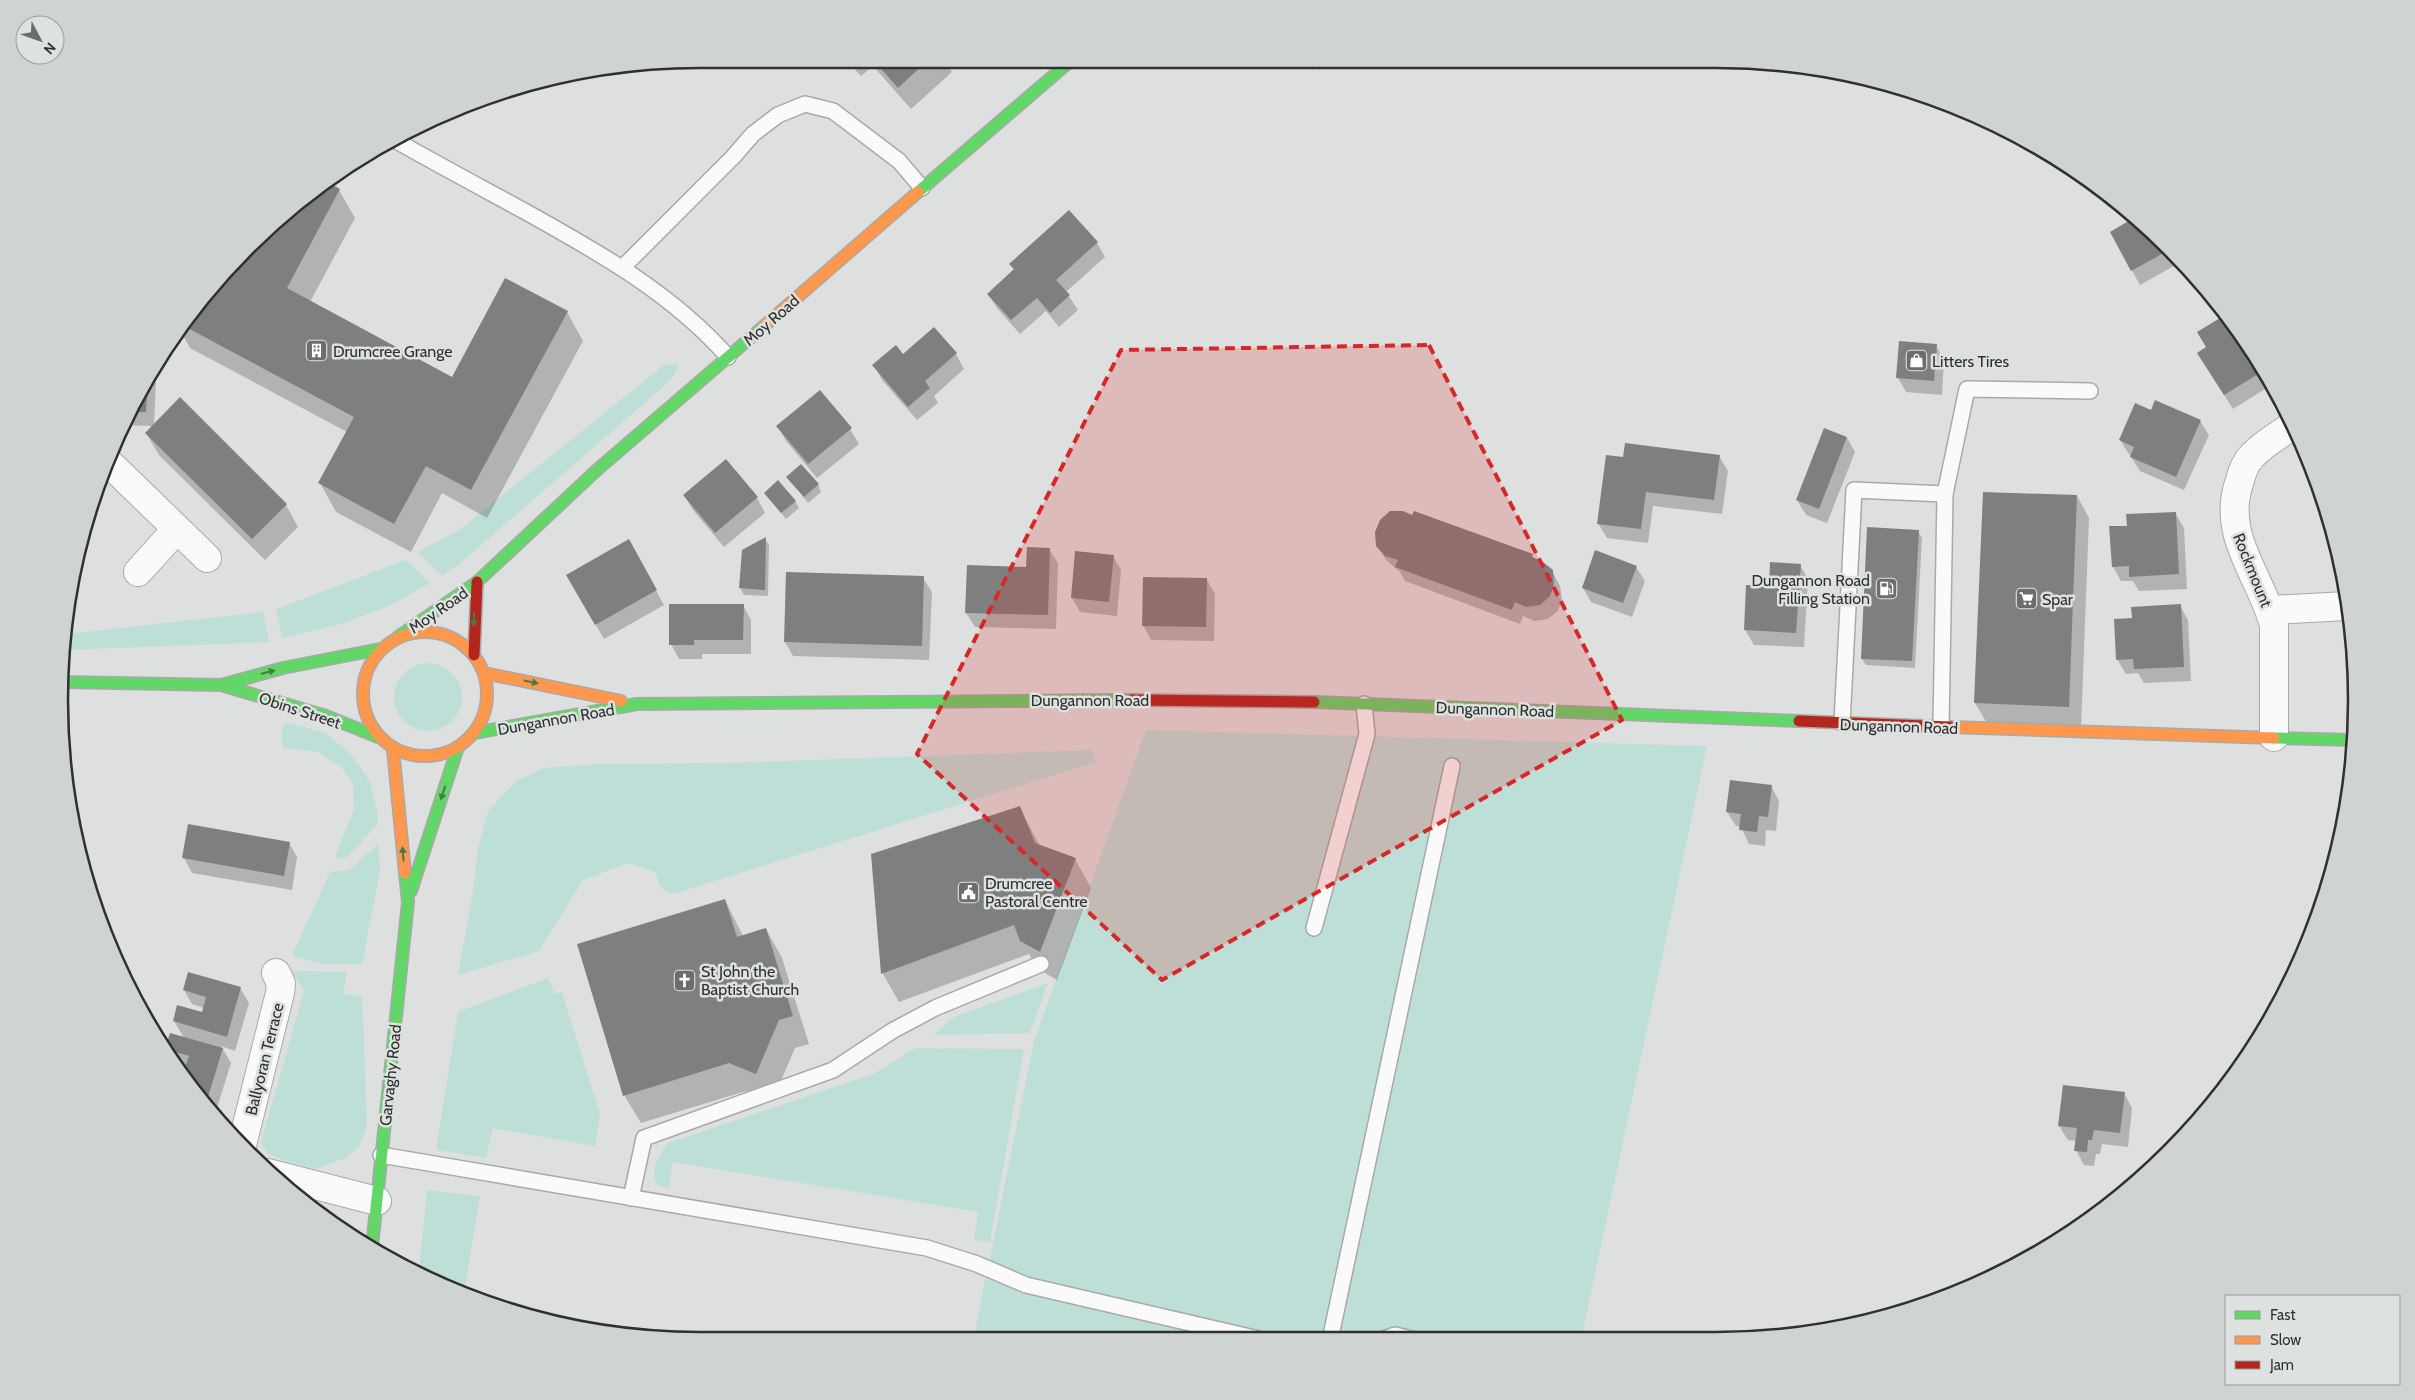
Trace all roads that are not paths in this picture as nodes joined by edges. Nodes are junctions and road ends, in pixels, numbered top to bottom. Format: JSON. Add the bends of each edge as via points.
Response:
{"nodes":[{"id":1,"x":1062,"y":68,"type":"edge"},
{"id":2,"x":401,"y":143,"type":"edge"},
{"id":3,"x":922,"y":188,"type":"junction"},
{"id":4,"x":622,"y":268,"type":"junction"},
{"id":5,"x":728,"y":357,"type":"junction"},
{"id":6,"x":2090,"y":391,"type":"dead end"},
{"id":7,"x":2287,"y":430,"type":"edge"},
{"id":8,"x":113,"y":467,"type":"edge"},
{"id":9,"x":1945,"y":494,"type":"junction"},
{"id":10,"x":176,"y":530,"type":"junction"},
{"id":11,"x":207,"y":558,"type":"dead end"},
{"id":12,"x":138,"y":572,"type":"dead end"},
{"id":13,"x":477,"y":582,"type":"junction"},
{"id":14,"x":2340,"y":606,"type":"edge"},
{"id":15,"x":2270,"y":610,"type":"junction"},
{"id":16,"x":398,"y":637,"type":"junction"},
{"id":17,"x":380,"y":649,"type":"junction"},
{"id":18,"x":474,"y":655,"type":"junction"},
{"id":19,"x":484,"y":673,"type":"junction"},
{"id":20,"x":68,"y":682,"type":"edge"},
{"id":21,"x":221,"y":685,"type":"junction"},
{"id":22,"x":637,"y":704,"type":"junction"},
{"id":23,"x":1364,"y":704,"type":"junction"},
{"id":24,"x":1842,"y":723,"type":"junction"},
{"id":25,"x":1941,"y":727,"type":"junction"},
{"id":26,"x":474,"y":733,"type":"junction"},
{"id":27,"x":378,"y":737,"type":"junction"},
{"id":28,"x":2274,"y":737,"type":"junction"},
{"id":29,"x":2346,"y":740,"type":"edge"},
{"id":30,"x":458,"y":747,"type":"junction"},
{"id":31,"x":393,"y":749,"type":"junction"},
{"id":32,"x":1452,"y":766,"type":"dead end"},
{"id":33,"x":408,"y":902,"type":"junction"},
{"id":34,"x":1314,"y":928,"type":"dead end"},
{"id":35,"x":1041,"y":964,"type":"dead end"},
{"id":36,"x":276,"y":973,"type":"dead end"},
{"id":37,"x":244,"y":1138,"type":"edge"},
{"id":38,"x":381,"y":1155,"type":"junction"},
{"id":39,"x":285,"y":1177,"type":"edge"},
{"id":40,"x":630,"y":1198,"type":"junction"},
{"id":41,"x":377,"y":1201,"type":"junction"},
{"id":42,"x":373,"y":1241,"type":"edge"},
{"id":43,"x":1229,"y":1332,"type":"edge"},
{"id":44,"x":1332,"y":1332,"type":"edge"}],
"edges":[{"from":1,"to":3,"type":"main road","name":"Moy Road"},
{"from":2,"to":4,"type":"lane"},
{"from":3,"to":4,"type":"lane","via":[[899,161],[833,111],[805,104],[778,115],[753,134]]},
{"from":3,"to":5,"type":"main road","name":"Moy Road"},
{"from":4,"to":5,"type":"lane","via":[[696,322]]},
{"from":5,"to":13,"type":"main road","name":"Moy Road","via":[[598,469]]},
{"from":6,"to":9,"type":"lane","via":[[1967,389]]},
{"from":7,"to":15,"type":"street","name":"Rockmount","via":[[2251,457],[2235,493],[2233,516],[2237,539]]},
{"from":8,"to":10,"type":"street"},
{"from":9,"to":24,"type":"lane","via":[[1854,490]]},
{"from":9,"to":25,"type":"lane"},
{"from":10,"to":11,"type":"street"},
{"from":10,"to":12,"type":"street"},
{"from":13,"to":16,"type":"main road","name":"Moy Road"},
{"from":13,"to":18,"type":"main road","name":"Moy Road","one_way":true},
{"from":14,"to":15,"type":"street"},
{"from":15,"to":28,"type":"street","name":"Rockmount","via":[[2274,625]]},
{"from":16,"to":17,"type":"main road"},
{"from":16,"to":18,"type":"main road","via":[[418,632],[439,633],[458,641]]},
{"from":21,"to":17,"type":"main road","name":"Obins Street","one_way":true,"via":[[283,668]]},
{"from":17,"to":27,"type":"main road","via":[[368,666],[362,686],[362,705]]},
{"from":18,"to":19,"type":"main road"},
{"from":19,"to":22,"type":"main road","name":"Dungannon Road","one_way":true},
{"from":19,"to":26,"type":"main road","via":[[488,693],[485,713]]},
{"from":20,"to":21,"type":"main road","name":"Obins Street"},
{"from":21,"to":27,"type":"main road","name":"Obins Street","via":[[326,716]]},
{"from":22,"to":23,"type":"main road","name":"Dungannon Road","via":[[1255,700]]},
{"from":22,"to":26,"type":"main road","name":"Dungannon Road"},
{"from":23,"to":24,"type":"main road","name":"Dungannon Road"},
{"from":23,"to":34,"type":"lane","via":[[1368,734]]},
{"from":24,"to":25,"type":"main road","name":"Dungannon Road"},
{"from":25,"to":28,"type":"main road","name":"Dungannon Road"},
{"from":26,"to":30,"type":"main road"},
{"from":27,"to":31,"type":"main road"},
{"from":28,"to":29,"type":"main road","name":"Dungannon Road"},
{"from":30,"to":31,"type":"main road","via":[[426,757],[409,756]]},
{"from":30,"to":33,"type":"main road","name":"Garvaghy Road","one_way":true},
{"from":33,"to":31,"type":"main road","name":"Garvaghy Road","one_way":true},
{"from":32,"to":44,"type":"lane"},
{"from":33,"to":38,"type":"main road","name":"Garvaghy Road"},
{"from":35,"to":40,"type":"lane","via":[[935,1008],[892,1031],[833,1070],[644,1138]]},
{"from":36,"to":37,"type":"street","name":"Ballyoran Terrace","via":[[281,983],[280,993]]},
{"from":38,"to":40,"type":"lane"},
{"from":38,"to":41,"type":"main road","name":"Garvaghy Road"},
{"from":39,"to":41,"type":"street"},
{"from":40,"to":43,"type":"lane","via":[[927,1248],[977,1264],[1026,1285]]},
{"from":41,"to":42,"type":"main road","name":"Garvaghy Road"}]}
